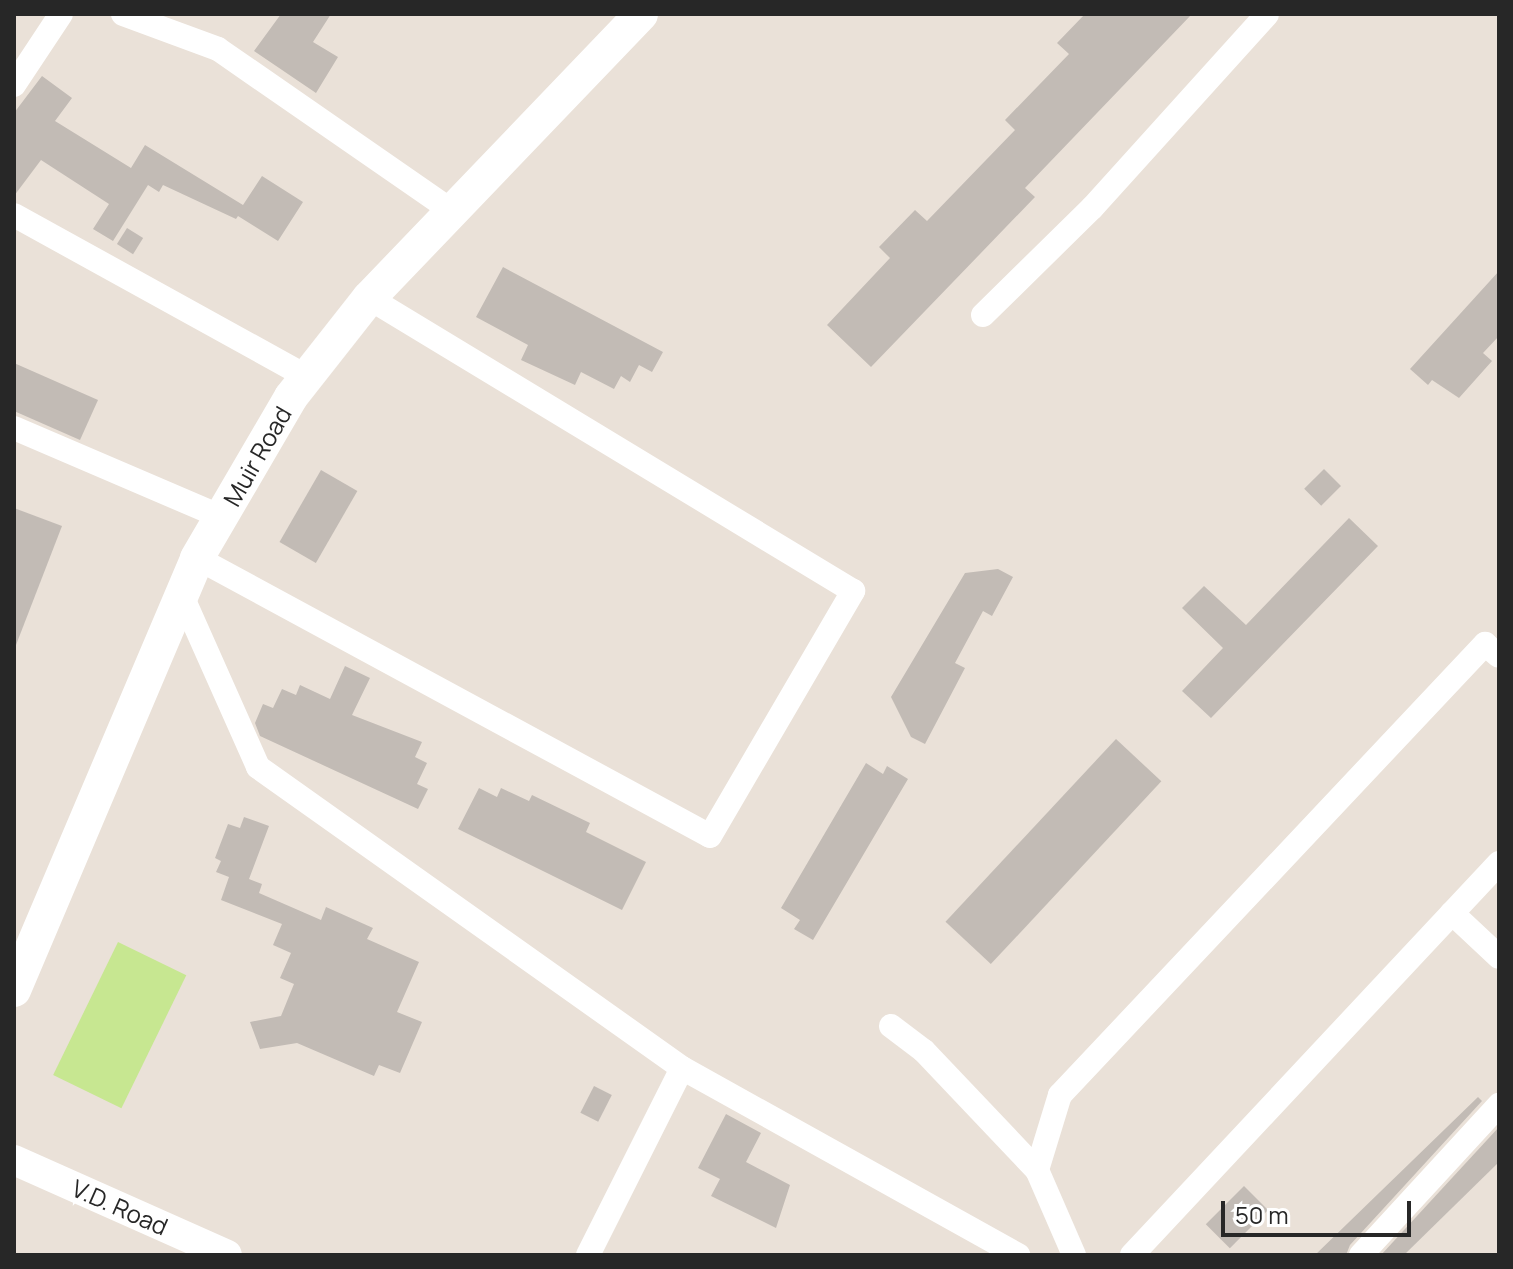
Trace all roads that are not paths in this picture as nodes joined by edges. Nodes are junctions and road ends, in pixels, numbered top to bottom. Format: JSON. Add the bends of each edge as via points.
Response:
{"nodes":[{"id":1,"x":61,"y":14,"type":"edge"},
{"id":2,"x":123,"y":14,"type":"edge"},
{"id":3,"x":641,"y":14,"type":"edge"},
{"id":4,"x":1258,"y":17,"type":"edge"},
{"id":5,"x":14,"y":85,"type":"edge"},
{"id":6,"x":452,"y":211,"type":"junction"},
{"id":7,"x":14,"y":215,"type":"edge"},
{"id":8,"x":369,"y":298,"type":"junction"},
{"id":9,"x":983,"y":315,"type":"dead end"},
{"id":10,"x":307,"y":377,"type":"junction"},
{"id":11,"x":14,"y":428,"type":"edge"},
{"id":12,"x":222,"y":517,"type":"junction"},
{"id":13,"x":197,"y":558,"type":"junction"},
{"id":14,"x":182,"y":596,"type":"junction"},
{"id":15,"x":1499,"y":656,"type":"edge"},
{"id":16,"x":1499,"y":863,"type":"edge"},
{"id":17,"x":1452,"y":913,"type":"junction"},
{"id":18,"x":1499,"y":957,"type":"edge"},
{"id":19,"x":14,"y":990,"type":"edge"},
{"id":20,"x":891,"y":1026,"type":"dead end"},
{"id":21,"x":682,"y":1068,"type":"junction"},
{"id":22,"x":1499,"y":1105,"type":"edge"},
{"id":23,"x":14,"y":1160,"type":"edge"},
{"id":24,"x":1037,"y":1170,"type":"junction"},
{"id":25,"x":227,"y":1255,"type":"edge"},
{"id":26,"x":588,"y":1255,"type":"edge"},
{"id":27,"x":1018,"y":1255,"type":"edge"},
{"id":28,"x":1074,"y":1255,"type":"edge"},
{"id":29,"x":1132,"y":1255,"type":"edge"},
{"id":30,"x":1361,"y":1255,"type":"edge"}],
"edges":[{"from":1,"to":5,"type":"street"},
{"from":2,"to":6,"type":"street","via":[[218,49]]},
{"from":3,"to":6,"type":"main road","name":"Muir Road"},
{"from":4,"to":9,"type":"street","via":[[1092,208]]},
{"from":6,"to":8,"type":"main road","name":"Muir Road"},
{"from":7,"to":10,"type":"street"},
{"from":8,"to":10,"type":"main road","name":"Muir Road"},
{"from":8,"to":13,"type":"street","via":[[853,591],[710,836]]},
{"from":10,"to":12,"type":"main road","name":"Muir Road"},
{"from":11,"to":12,"type":"street"},
{"from":12,"to":13,"type":"main road","name":"Muir Road"},
{"from":13,"to":14,"type":"main road","name":"Muir Road"},
{"from":14,"to":19,"type":"main road","name":"Muir Road"},
{"from":14,"to":21,"type":"street","via":[[258,767]]},
{"from":15,"to":24,"type":"street","via":[[1485,644],[1060,1095]]},
{"from":16,"to":17,"type":"street"},
{"from":17,"to":18,"type":"street"},
{"from":17,"to":29,"type":"street"},
{"from":20,"to":24,"type":"street","via":[[924,1051]]},
{"from":21,"to":26,"type":"street"},
{"from":21,"to":27,"type":"street"},
{"from":22,"to":30,"type":"street"},
{"from":23,"to":25,"type":"street","name":"V.D. Road"},
{"from":24,"to":28,"type":"street"}]}
